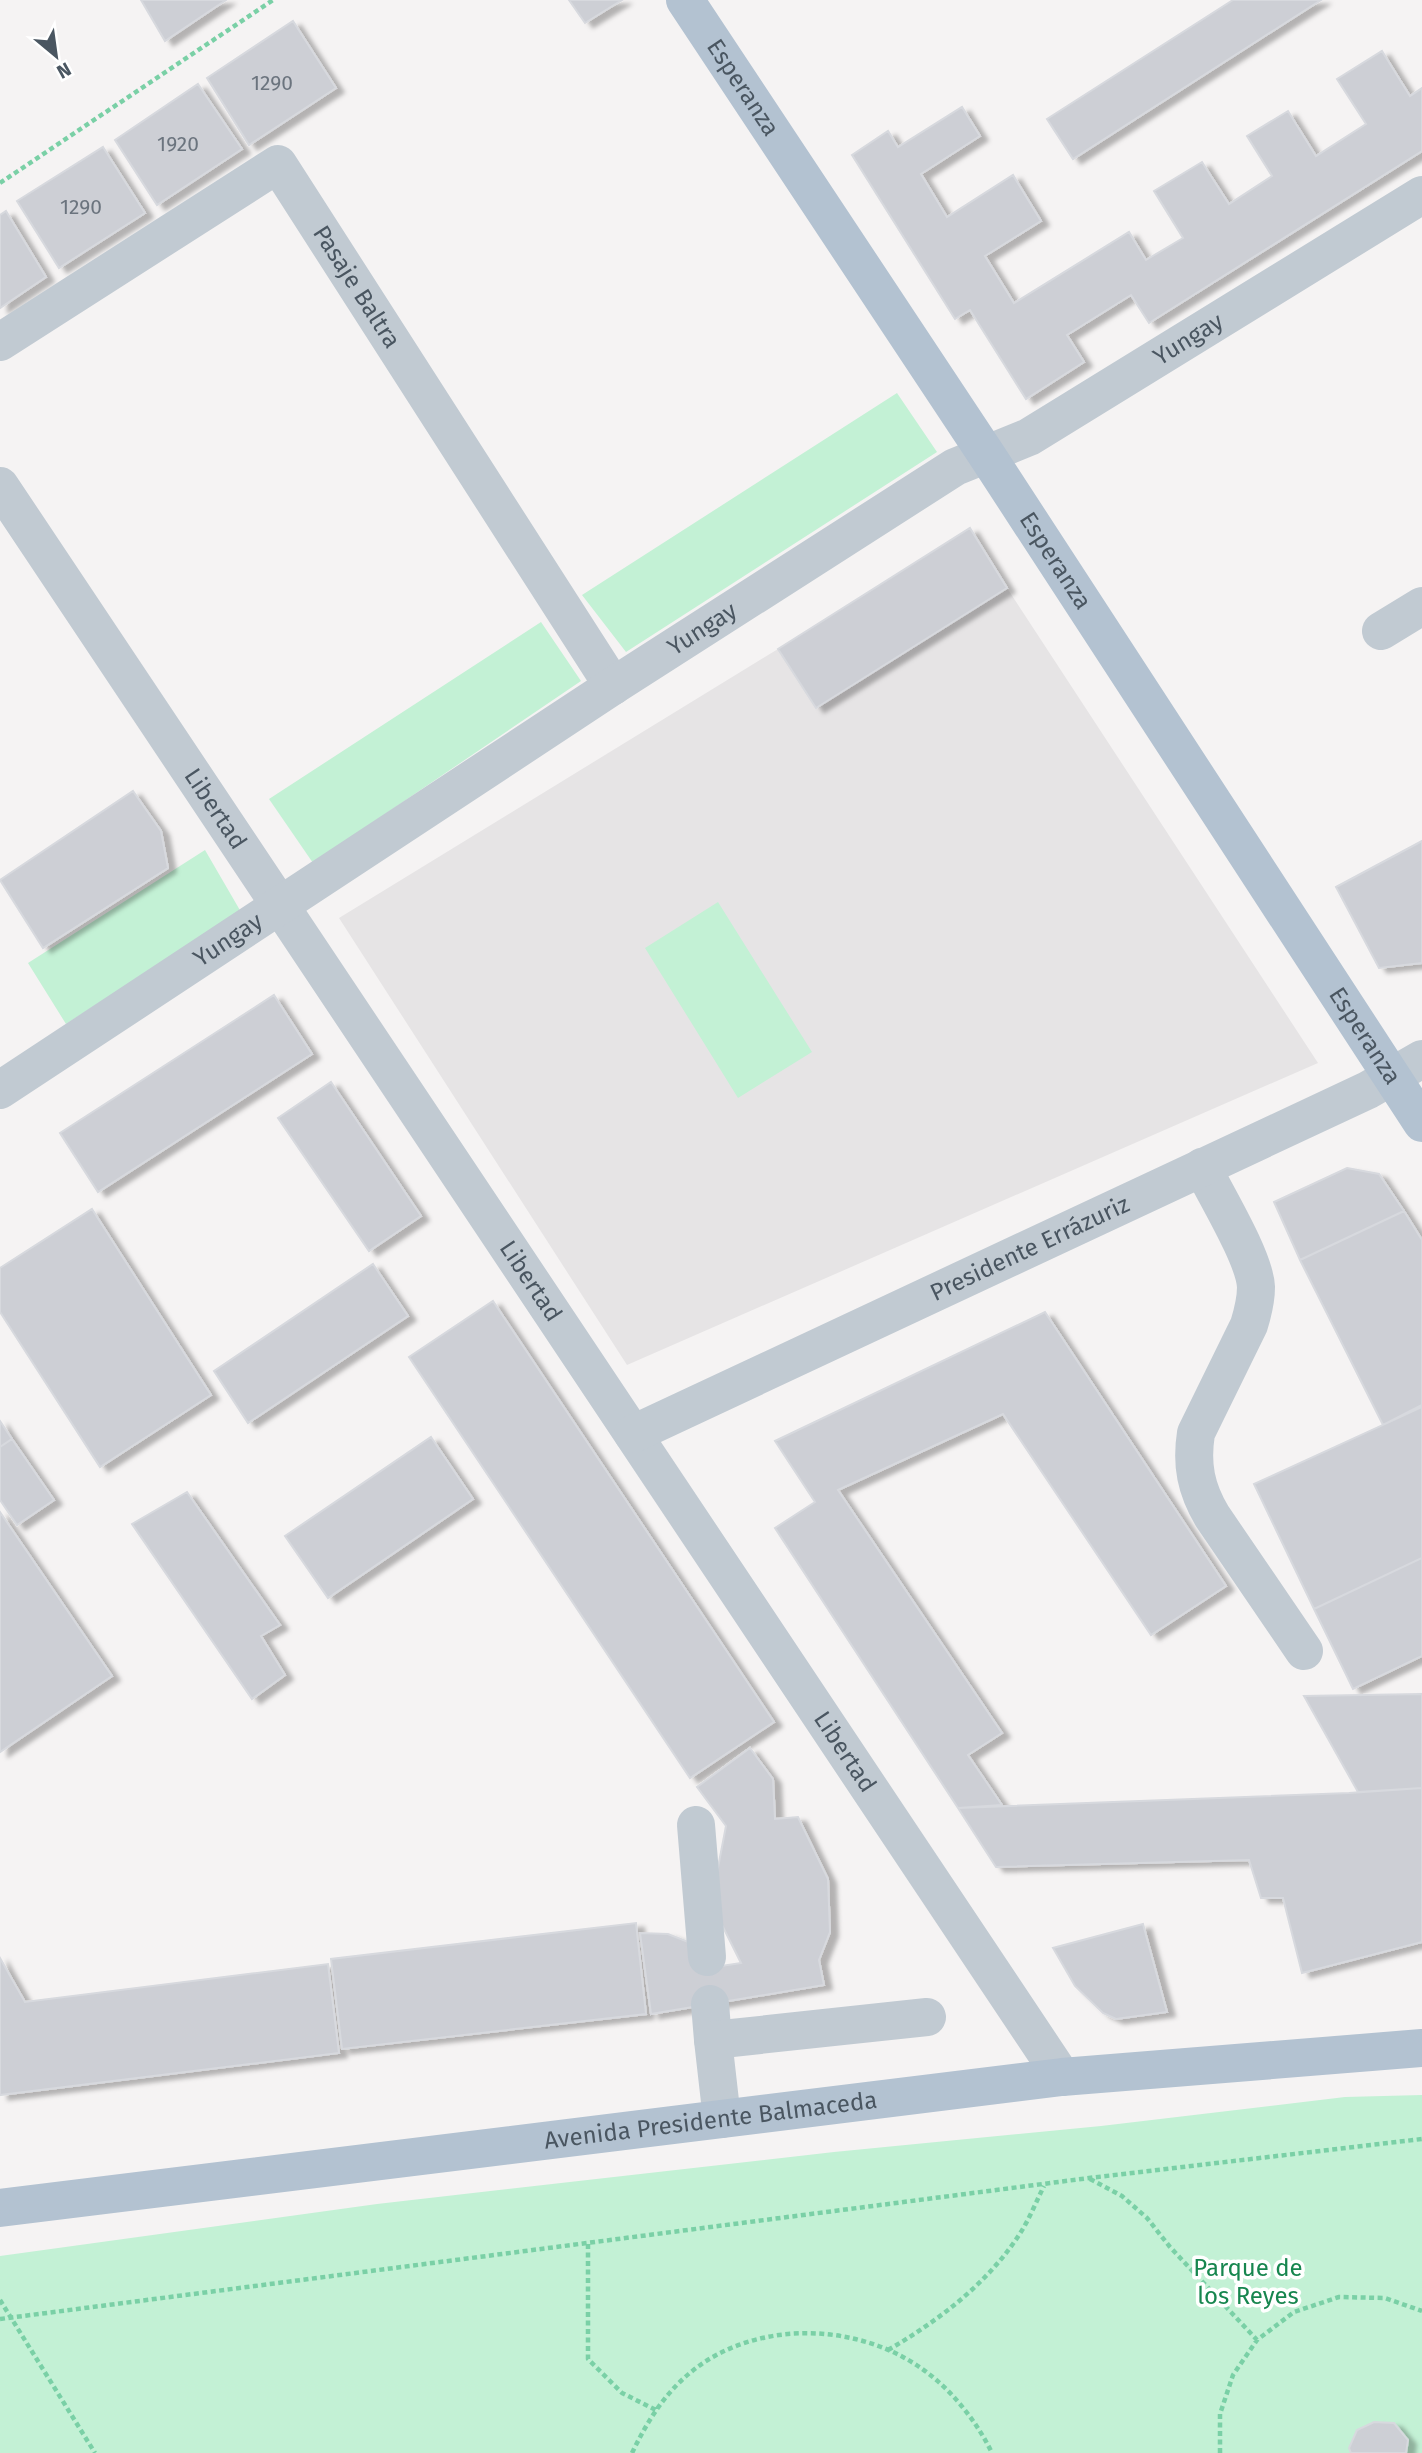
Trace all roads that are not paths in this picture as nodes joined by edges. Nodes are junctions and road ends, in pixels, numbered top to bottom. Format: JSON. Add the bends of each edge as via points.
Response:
{"nodes":[{"id":1,"x":685,"y":0,"type":"edge"},
{"id":2,"x":1422,"y":195,"type":"edge"},
{"id":3,"x":0,"y":342,"type":"edge"},
{"id":4,"x":986,"y":454,"type":"junction"},
{"id":5,"x":0,"y":485,"type":"edge"},
{"id":6,"x":1422,"y":606,"type":"edge"},
{"id":7,"x":1381,"y":631,"type":"dead end"},
{"id":8,"x":613,"y":686,"type":"junction"},
{"id":9,"x":280,"y":906,"type":"junction"},
{"id":10,"x":1407,"y":1068,"type":"edge"},
{"id":11,"x":0,"y":1090,"type":"edge"},
{"id":12,"x":1422,"y":1123,"type":"edge"},
{"id":13,"x":1202,"y":1167,"type":"junction"},
{"id":14,"x":634,"y":1434,"type":"junction"},
{"id":15,"x":1304,"y":1651,"type":"dead end"},
{"id":16,"x":696,"y":1825,"type":"dead end"},
{"id":17,"x":706,"y":1957,"type":"dead end"},
{"id":18,"x":927,"y":2017,"type":"dead end"},
{"id":19,"x":1422,"y":2049,"type":"edge"},
{"id":20,"x":1062,"y":2077,"type":"junction"},
{"id":21,"x":722,"y":2119,"type":"junction"},
{"id":22,"x":0,"y":2208,"type":"edge"}],
"edges":[{"from":1,"to":4,"type":"main road","name":"Esperanza"},
{"from":2,"to":4,"type":"street","name":"Yungay","via":[[1028,436]]},
{"from":3,"to":8,"type":"street","name":"Pasaje Baltra","via":[[278,164]]},
{"from":4,"to":8,"type":"street","name":"Yungay","via":[[955,467]]},
{"from":4,"to":10,"type":"main road","name":"Esperanza"},
{"from":5,"to":9,"type":"street","name":"Libertad"},
{"from":6,"to":7,"type":"street"},
{"from":8,"to":9,"type":"street","name":"Yungay"},
{"from":9,"to":11,"type":"street","name":"Yungay"},
{"from":9,"to":14,"type":"street","name":"Libertad"},
{"from":10,"to":12,"type":"main road","name":"Esperanza"},
{"from":10,"to":13,"type":"street","name":"Presidente Errázuriz"},
{"from":13,"to":14,"type":"street","name":"Presidente Errázuriz"},
{"from":13,"to":15,"type":"street","via":[[1251,1263],[1256,1286],[1249,1325],[1196,1433],[1195,1476],[1212,1516]]},
{"from":14,"to":20,"type":"street","name":"Libertad"},
{"from":16,"to":17,"type":"street"},
{"from":18,"to":21,"type":"street","via":[[712,2022]]},
{"from":19,"to":20,"type":"main road","name":"Avenida Presidente Balmaceda"},
{"from":20,"to":21,"type":"main road","name":"Avenida Presidente Balmaceda"},
{"from":21,"to":22,"type":"main road","name":"Avenida Presidente Balmaceda"}]}
